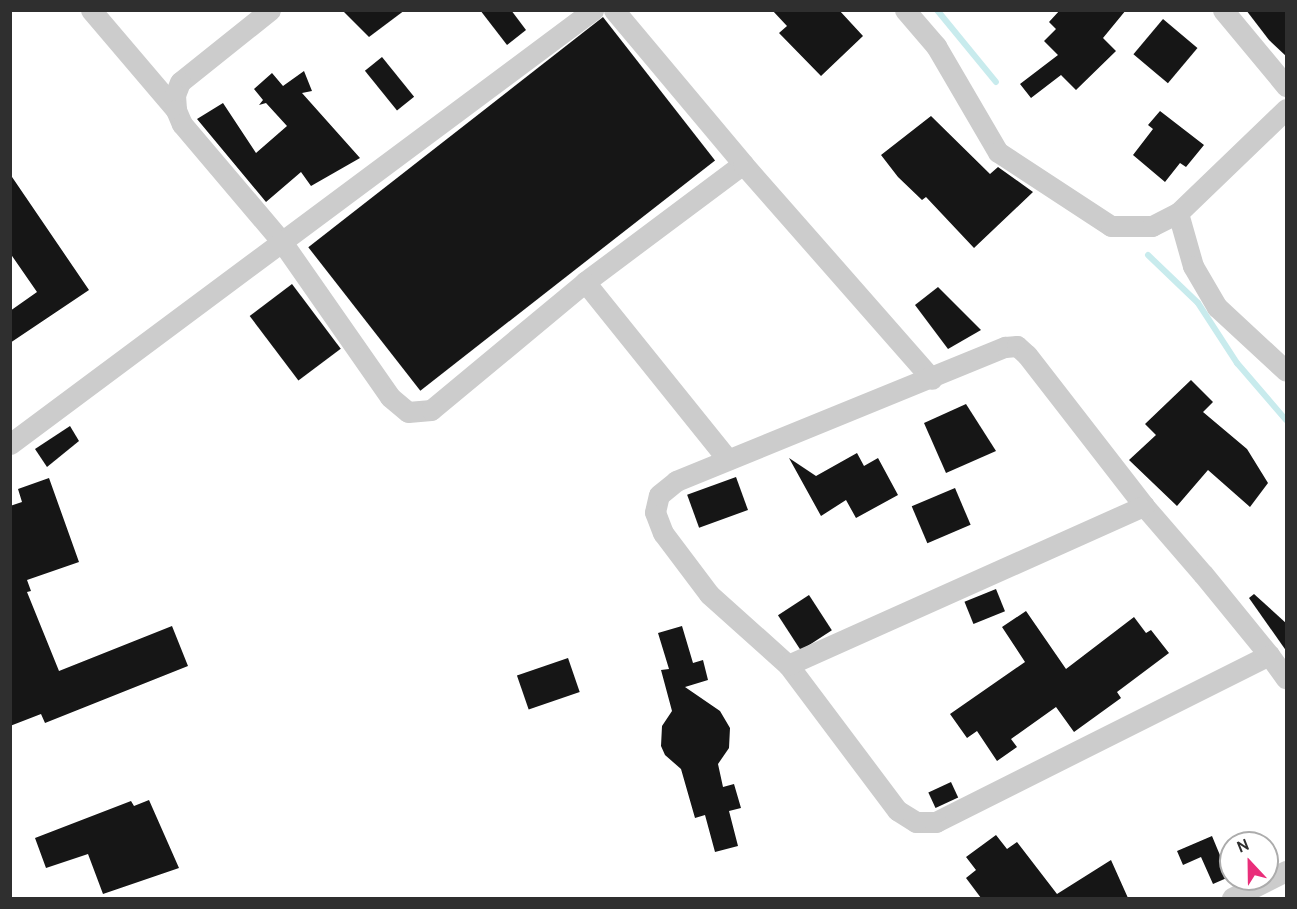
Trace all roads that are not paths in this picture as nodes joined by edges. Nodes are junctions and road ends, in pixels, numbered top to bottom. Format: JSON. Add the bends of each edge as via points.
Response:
{"nodes":[{"id":1,"x":91,"y":10,"type":"edge"},
{"id":2,"x":270,"y":10,"type":"edge"},
{"id":3,"x":593,"y":10,"type":"edge"},
{"id":4,"x":614,"y":10,"type":"edge"},
{"id":5,"x":905,"y":10,"type":"edge"},
{"id":6,"x":1223,"y":10,"type":"edge"},
{"id":7,"x":1287,"y":86,"type":"edge"},
{"id":8,"x":1287,"y":109,"type":"edge"},
{"id":9,"x":176,"y":110,"type":"junction"},
{"id":10,"x":743,"y":164,"type":"junction"},
{"id":11,"x":1178,"y":213,"type":"junction"},
{"id":12,"x":282,"y":242,"type":"junction"},
{"id":13,"x":585,"y":282,"type":"junction"},
{"id":14,"x":1287,"y":371,"type":"edge"},
{"id":15,"x":932,"y":379,"type":"junction"},
{"id":16,"x":10,"y":444,"type":"edge"},
{"id":17,"x":728,"y":460,"type":"junction"},
{"id":18,"x":1144,"y":506,"type":"junction"},
{"id":19,"x":1269,"y":655,"type":"junction"},
{"id":20,"x":788,"y":665,"type":"junction"},
{"id":21,"x":1287,"y":678,"type":"edge"},
{"id":22,"x":1287,"y":871,"type":"edge"},
{"id":23,"x":1232,"y":898,"type":"edge"}],
"edges":[{"from":1,"to":9,"type":"street"},
{"from":2,"to":9,"type":"street","via":[[180,82]]},
{"from":3,"to":12,"type":"street"},
{"from":4,"to":10,"type":"street"},
{"from":5,"to":11,"type":"street","via":[[936,46],[998,152],[1111,226],[1152,226]]},
{"from":6,"to":7,"type":"street"},
{"from":8,"to":11,"type":"street"},
{"from":9,"to":12,"type":"street","via":[[182,124]]},
{"from":10,"to":13,"type":"street"},
{"from":10,"to":15,"type":"street"},
{"from":11,"to":14,"type":"street","via":[[1193,266],[1217,307]]},
{"from":12,"to":13,"type":"street","via":[[372,374],[408,412],[431,410]]},
{"from":12,"to":16,"type":"street"},
{"from":13,"to":17,"type":"street"},
{"from":15,"to":17,"type":"street"},
{"from":15,"to":18,"type":"street","via":[[1017,346]]},
{"from":17,"to":20,"type":"street","via":[[676,481],[659,495],[655,512],[663,533],[710,594]]},
{"from":18,"to":19,"type":"street"},
{"from":18,"to":20,"type":"street"},
{"from":19,"to":20,"type":"street","via":[[936,822],[916,822],[897,810]]},
{"from":19,"to":21,"type":"street"},
{"from":22,"to":23,"type":"street"}]}
